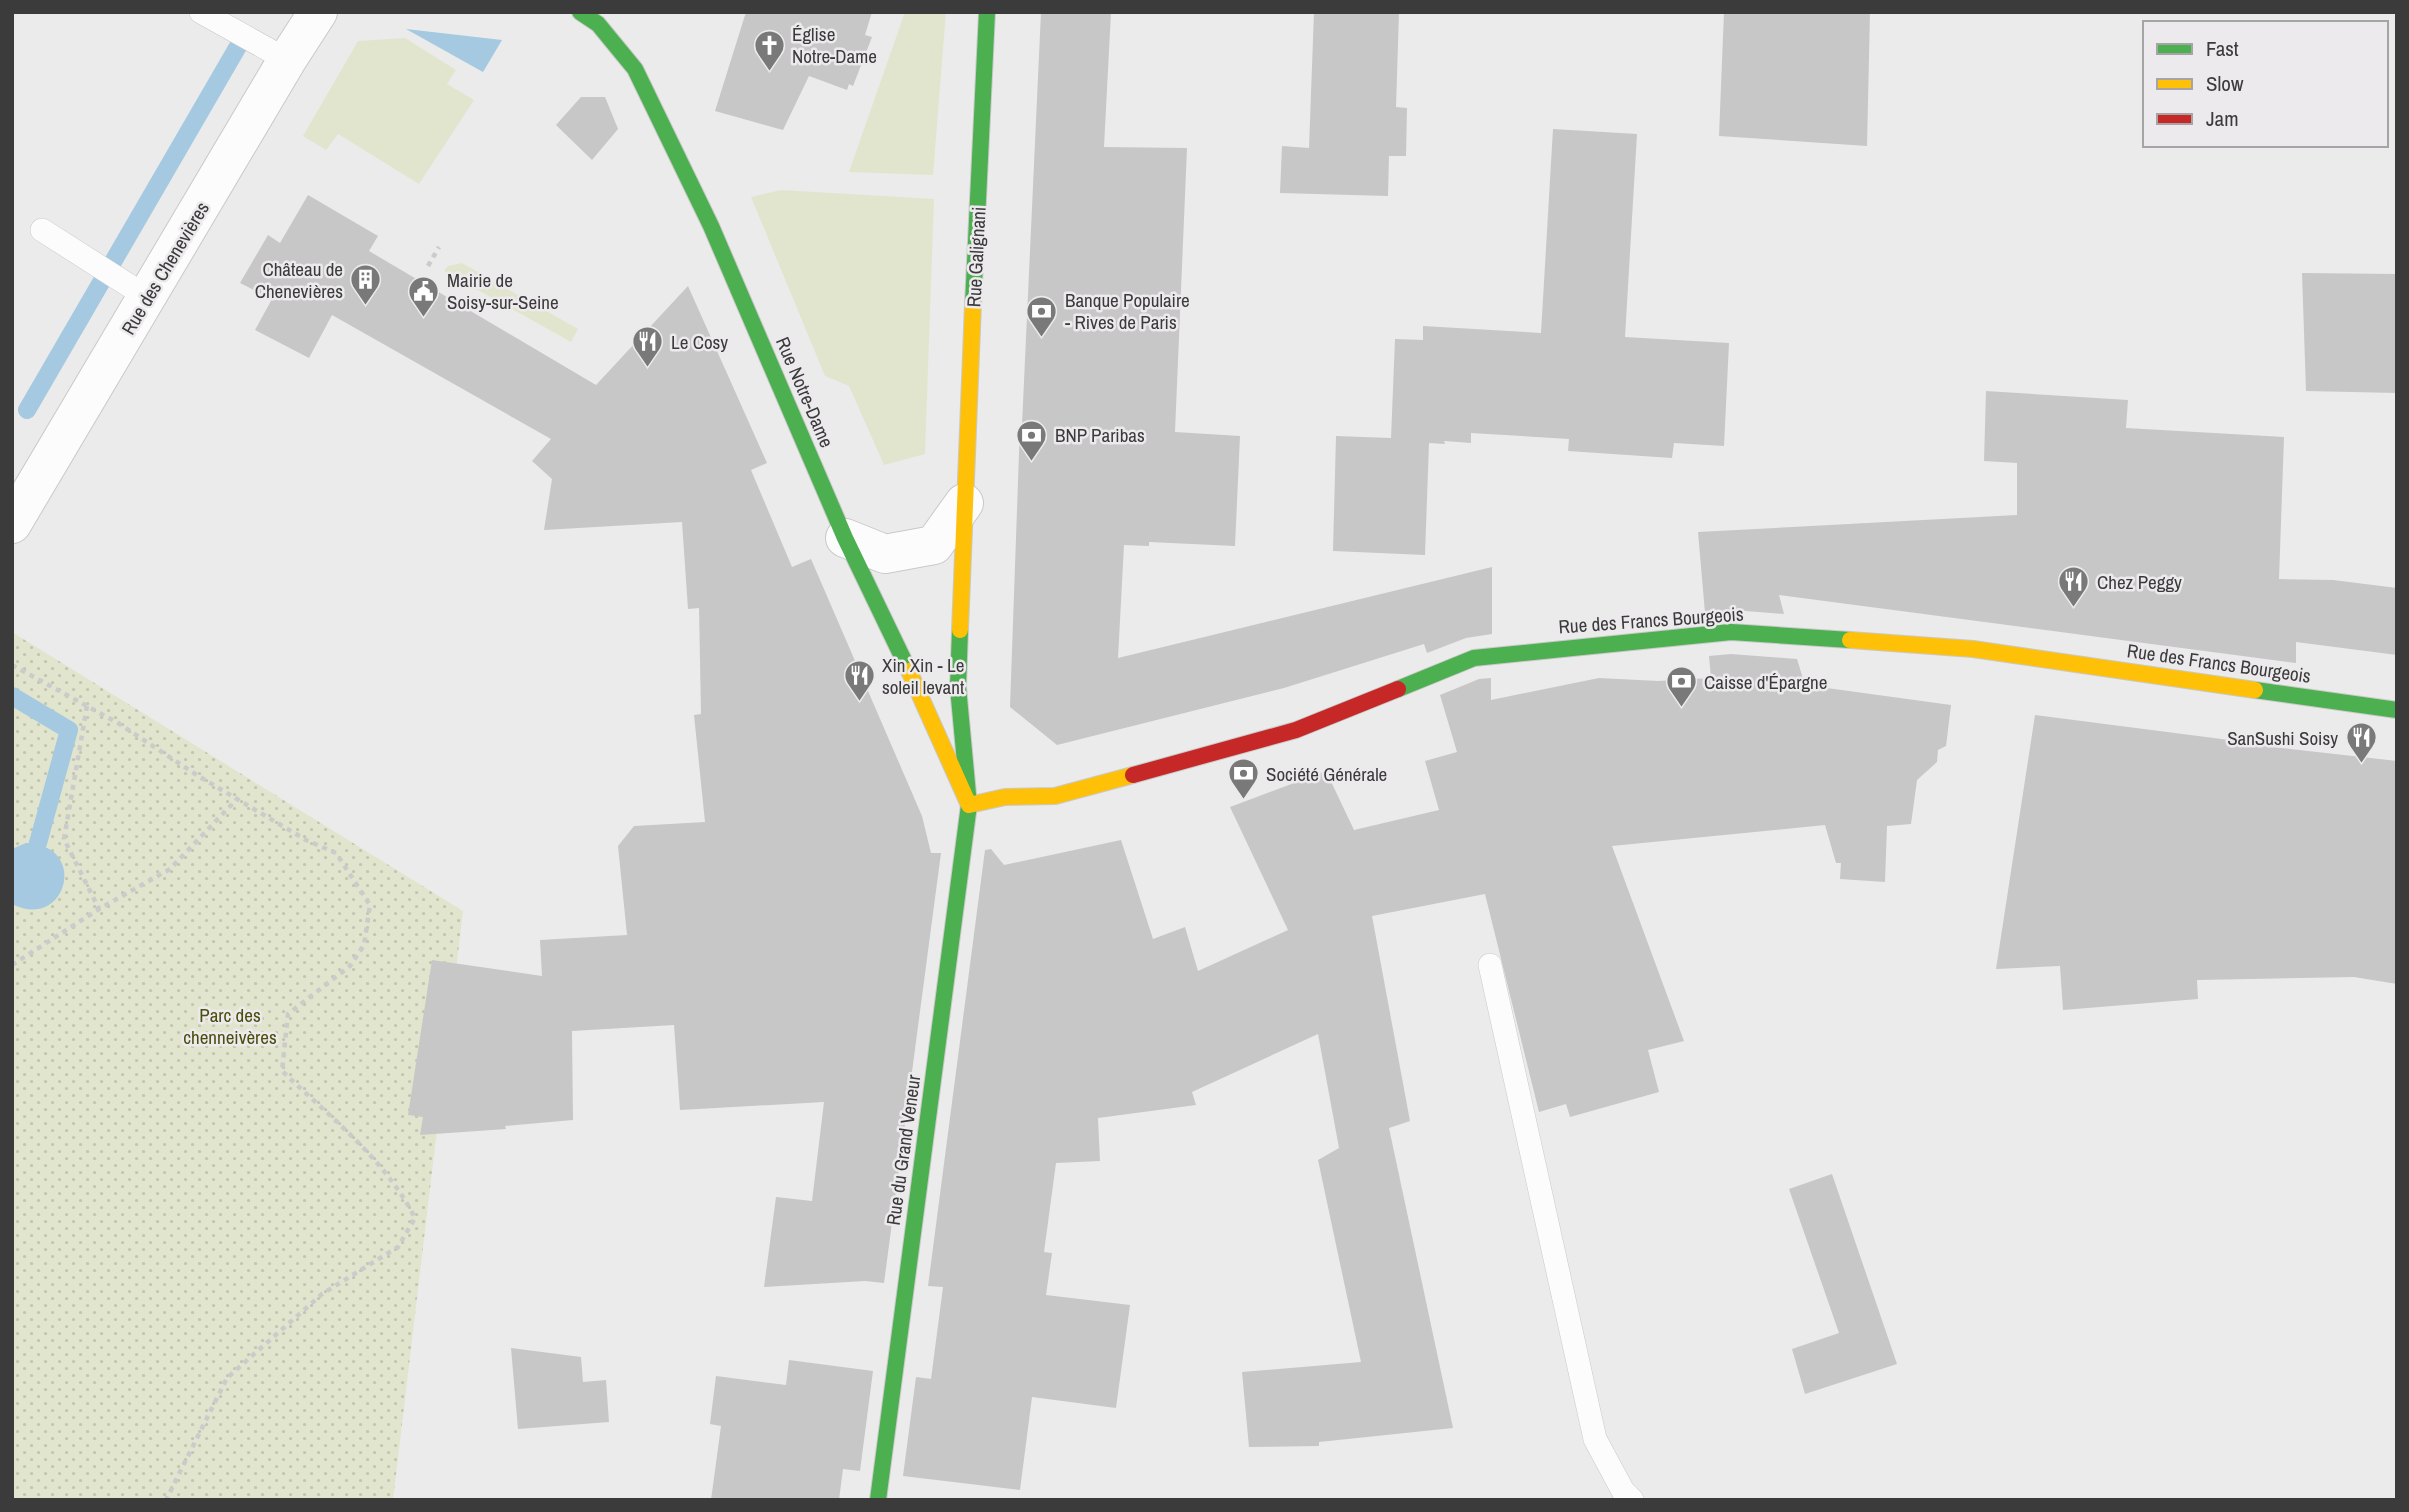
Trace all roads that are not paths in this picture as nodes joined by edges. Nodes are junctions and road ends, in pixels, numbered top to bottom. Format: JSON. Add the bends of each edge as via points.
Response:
{"nodes":[{"id":1,"x":201,"y":12,"type":"edge"},
{"id":2,"x":318,"y":12,"type":"edge"},
{"id":3,"x":580,"y":12,"type":"edge"},
{"id":4,"x":987,"y":12,"type":"edge"},
{"id":5,"x":287,"y":60,"type":"junction"},
{"id":6,"x":42,"y":230,"type":"dead end"},
{"id":7,"x":147,"y":297,"type":"junction"},
{"id":8,"x":964,"y":503,"type":"junction"},
{"id":9,"x":18,"y":504,"type":"edge"},
{"id":10,"x":845,"y":538,"type":"junction"},
{"id":11,"x":2397,"y":710,"type":"edge"},
{"id":12,"x":969,"y":805,"type":"junction"},
{"id":13,"x":1490,"y":965,"type":"dead end"},
{"id":14,"x":878,"y":1500,"type":"edge"},
{"id":15,"x":1632,"y":1500,"type":"edge"}],
"edges":[{"from":1,"to":5,"type":"lane"},
{"from":2,"to":5,"type":"street","name":"Rue des Chenevières"},
{"from":3,"to":10,"type":"main road","name":"Rue Notre-Dame","via":[[598,24],[635,69],[711,226]]},
{"from":4,"to":8,"type":"main road","name":"Rue Galignani"},
{"from":5,"to":7,"type":"street","name":"Rue des Chenevières"},
{"from":6,"to":7,"type":"lane"},
{"from":7,"to":9,"type":"street","name":"Rue des Chenevières"},
{"from":8,"to":10,"type":"street","via":[[933,545],[885,554]]},
{"from":8,"to":12,"type":"main road","name":"Rue Galignani","via":[[958,687]]},
{"from":10,"to":12,"type":"main road","name":"Rue Notre-Dame"},
{"from":11,"to":12,"type":"main road","name":"Rue des Francs Bourgeois","via":[[1973,649],[1731,632],[1474,658],[1296,730],[1055,796],[1005,797]]},
{"from":12,"to":14,"type":"main road","name":"Rue du Grand Veneur"},
{"from":13,"to":15,"type":"lane","via":[[1595,1439]]}]}
